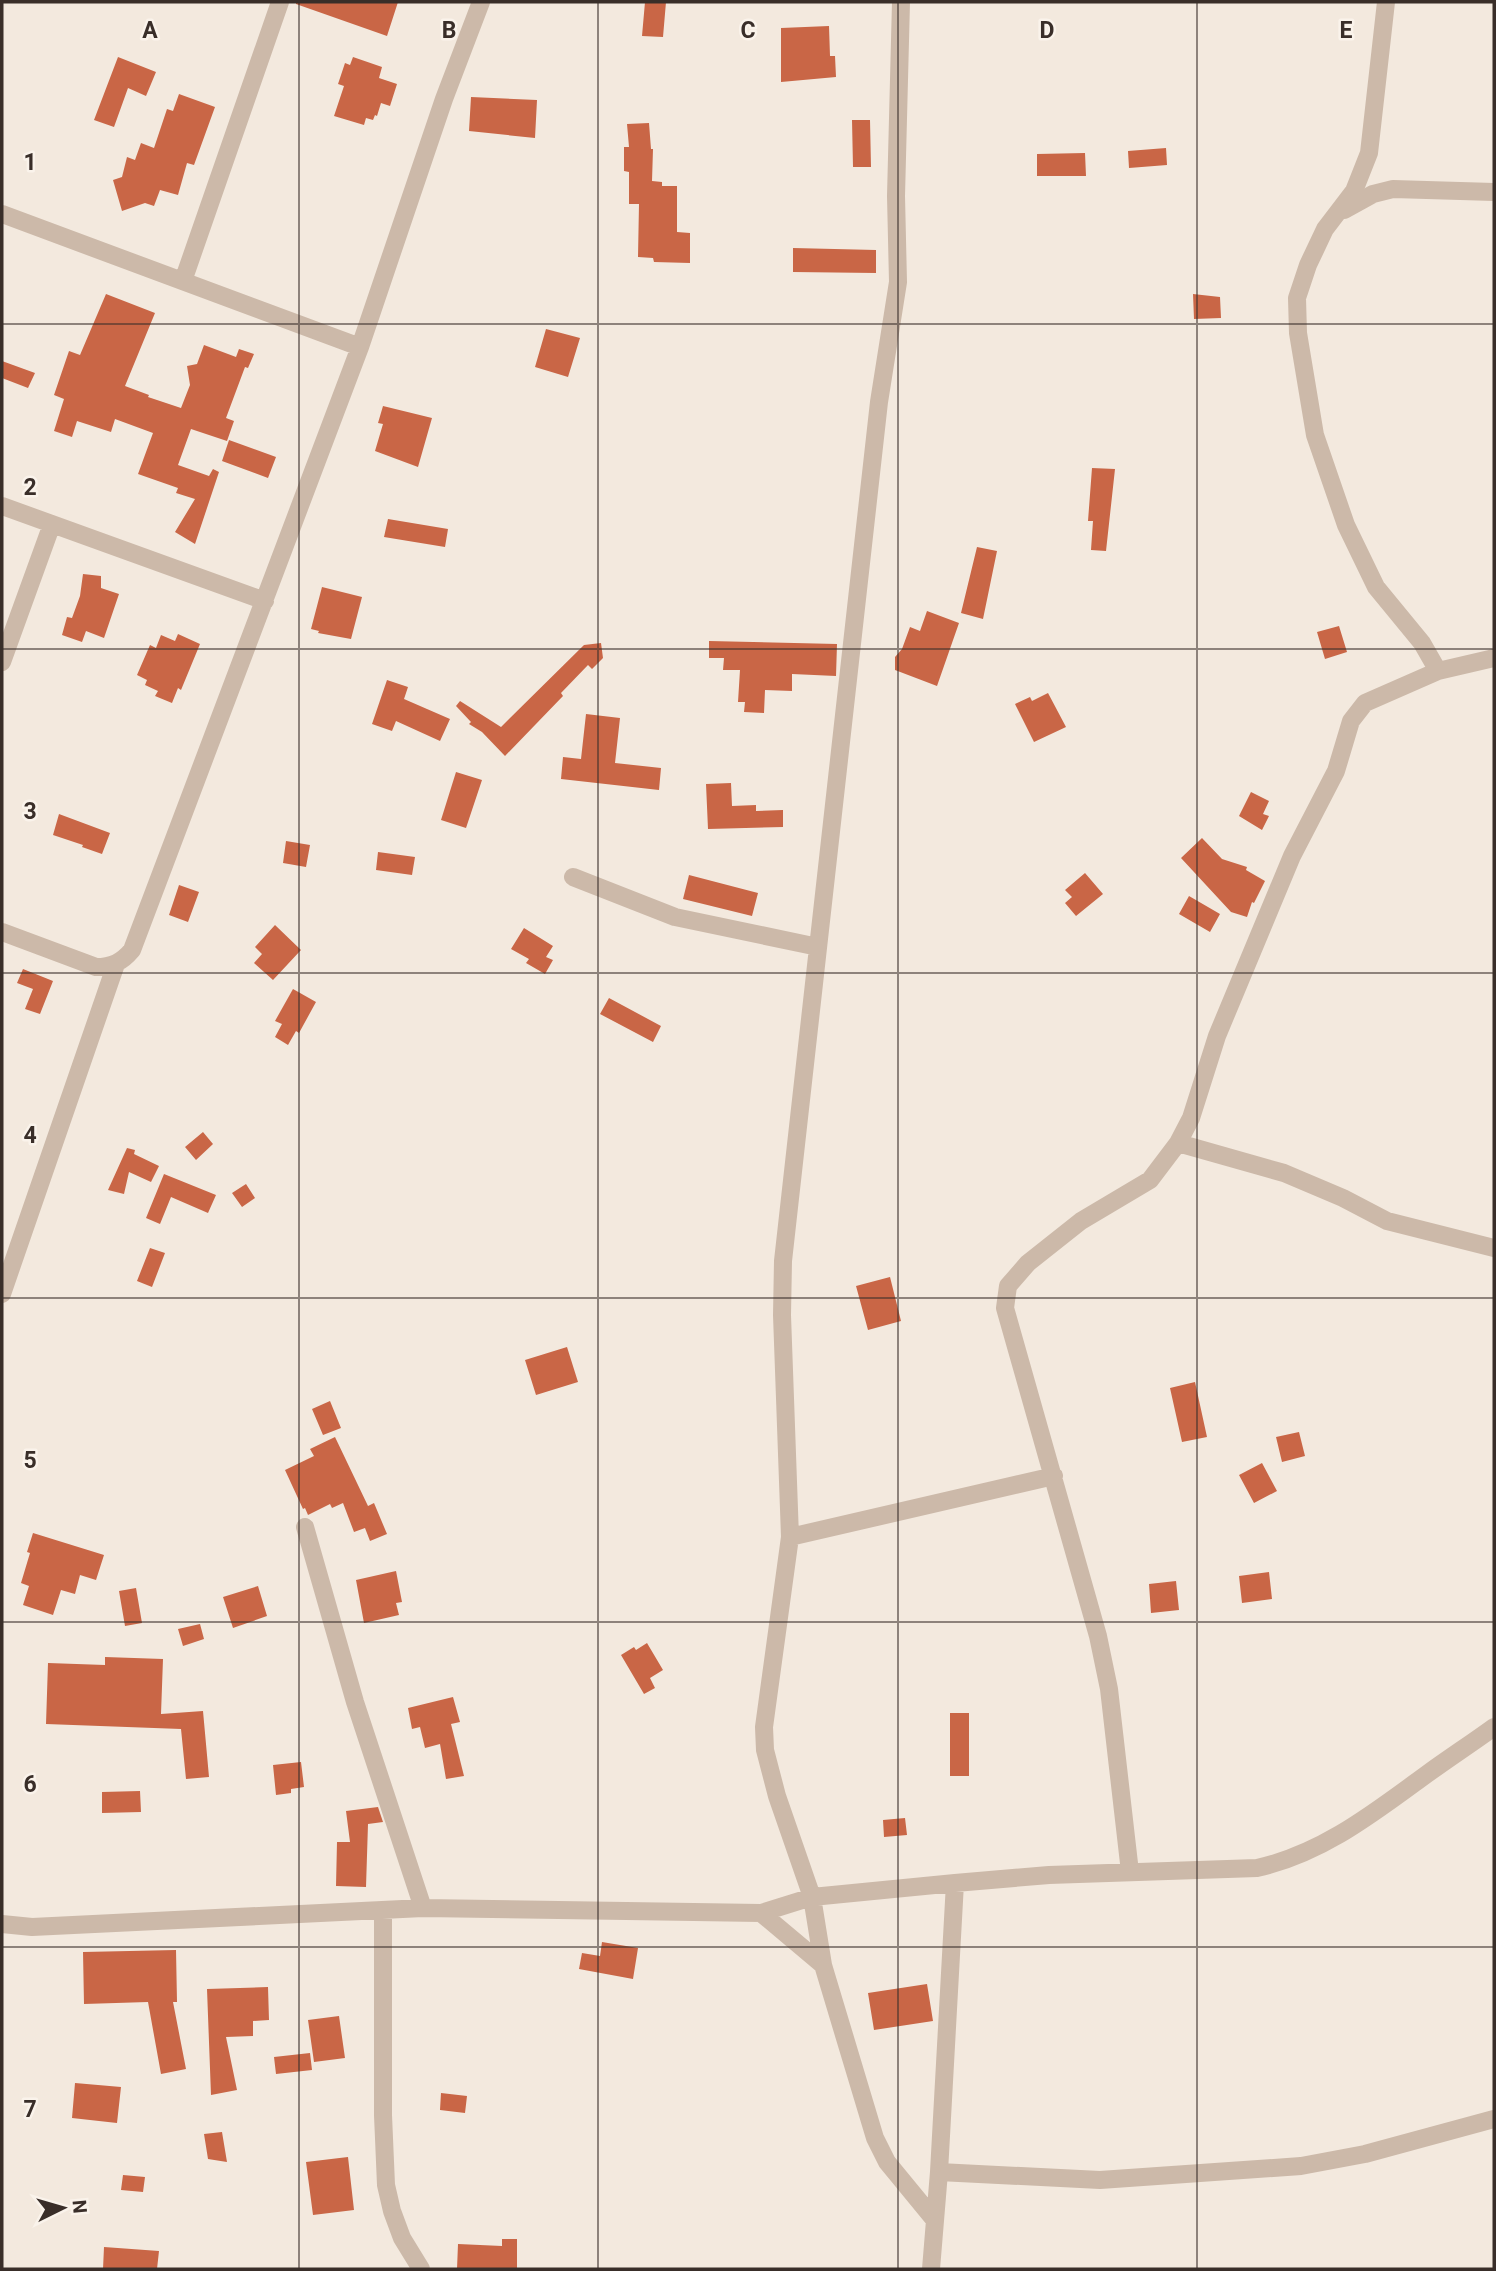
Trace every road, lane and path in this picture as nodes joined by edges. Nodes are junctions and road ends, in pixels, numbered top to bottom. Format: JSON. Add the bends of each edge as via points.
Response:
{"nodes":[{"id":1,"x":277,"y":2,"type":"edge"},
{"id":2,"x":481,"y":2,"type":"edge"},
{"id":3,"x":901,"y":2,"type":"edge"},
{"id":4,"x":1386,"y":2,"type":"edge"},
{"id":5,"x":1494,"y":192,"type":"edge"},
{"id":6,"x":1338,"y":213,"type":"junction"},
{"id":7,"x":2,"y":214,"type":"edge"},
{"id":8,"x":180,"y":280,"type":"junction"},
{"id":9,"x":360,"y":348,"type":"junction"},
{"id":10,"x":2,"y":506,"type":"edge"},
{"id":11,"x":52,"y":524,"type":"junction"},
{"id":12,"x":265,"y":601,"type":"junction"},
{"id":13,"x":1494,"y":658,"type":"edge"},
{"id":14,"x":2,"y":662,"type":"edge"},
{"id":15,"x":1438,"y":671,"type":"junction"},
{"id":16,"x":573,"y":877,"type":"dead end"},
{"id":17,"x":2,"y":932,"type":"edge"},
{"id":18,"x":818,"y":947,"type":"junction"},
{"id":19,"x":116,"y":964,"type":"junction"},
{"id":20,"x":1178,"y":1143,"type":"junction"},
{"id":21,"x":1494,"y":1248,"type":"edge"},
{"id":22,"x":2,"y":1294,"type":"edge"},
{"id":23,"x":1054,"y":1476,"type":"junction"},
{"id":24,"x":305,"y":1527,"type":"dead end"},
{"id":25,"x":790,"y":1537,"type":"junction"},
{"id":26,"x":1494,"y":1727,"type":"edge"},
{"id":27,"x":1130,"y":1872,"type":"junction"},
{"id":28,"x":955,"y":1883,"type":"junction"},
{"id":29,"x":812,"y":1897,"type":"junction"},
{"id":30,"x":423,"y":1908,"type":"junction"},
{"id":31,"x":383,"y":1910,"type":"junction"},
{"id":32,"x":761,"y":1913,"type":"junction"},
{"id":33,"x":2,"y":1924,"type":"edge"},
{"id":34,"x":823,"y":1965,"type":"junction"},
{"id":35,"x":1494,"y":2119,"type":"edge"},
{"id":36,"x":939,"y":2172,"type":"junction"},
{"id":37,"x":933,"y":2218,"type":"junction"},
{"id":38,"x":421,"y":2269,"type":"edge"},
{"id":39,"x":931,"y":2269,"type":"edge"}],
"edges":[{"from":1,"to":8,"type":"street"},
{"from":2,"to":9,"type":"street"},
{"from":3,"to":18,"type":"street","via":[[898,282],[879,402]]},
{"from":4,"to":6,"type":"street","via":[[1369,153],[1354,191]]},
{"from":5,"to":6,"type":"street","via":[[1394,190],[1373,194]]},
{"from":6,"to":15,"type":"street","via":[[1325,229],[1297,298],[1315,435],[1346,524],[1376,587],[1422,643]]},
{"from":7,"to":8,"type":"street"},
{"from":8,"to":9,"type":"street"},
{"from":9,"to":12,"type":"street"},
{"from":10,"to":11,"type":"street"},
{"from":11,"to":12,"type":"street"},
{"from":11,"to":14,"type":"street"},
{"from":12,"to":19,"type":"street","via":[[132,950]]},
{"from":13,"to":15,"type":"street"},
{"from":15,"to":20,"type":"street","via":[[1365,703],[1351,721],[1336,771],[1292,856]]},
{"from":16,"to":18,"type":"street","via":[[675,916]]},
{"from":17,"to":19,"type":"street","via":[[96,967]]},
{"from":18,"to":25,"type":"street","via":[[783,1261]]},
{"from":19,"to":22,"type":"street"},
{"from":20,"to":21,"type":"street","via":[[1284,1173],[1387,1221]]},
{"from":20,"to":23,"type":"street","via":[[1150,1180],[1081,1221],[1028,1262],[1009,1286],[1005,1308]]},
{"from":23,"to":25,"type":"street"},
{"from":23,"to":27,"type":"street","via":[[1109,1689]]},
{"from":24,"to":30,"type":"street","via":[[355,1703]]},
{"from":25,"to":29,"type":"street","via":[[764,1727],[765,1751]]},
{"from":26,"to":27,"type":"street","via":[[1371,1816],[1281,1863],[1257,1868]]},
{"from":27,"to":28,"type":"street"},
{"from":28,"to":29,"type":"street"},
{"from":28,"to":36,"type":"street"},
{"from":29,"to":32,"type":"street"},
{"from":29,"to":34,"type":"street"},
{"from":30,"to":31,"type":"street"},
{"from":30,"to":32,"type":"street"},
{"from":31,"to":33,"type":"street","via":[[32,1927]]},
{"from":31,"to":38,"type":"street","via":[[386,2185],[402,2238]]},
{"from":32,"to":34,"type":"street"},
{"from":34,"to":37,"type":"street","via":[[880,2152]]},
{"from":35,"to":36,"type":"street","via":[[1301,2166],[1100,2180]]},
{"from":36,"to":37,"type":"street"},
{"from":37,"to":39,"type":"street"}]}
